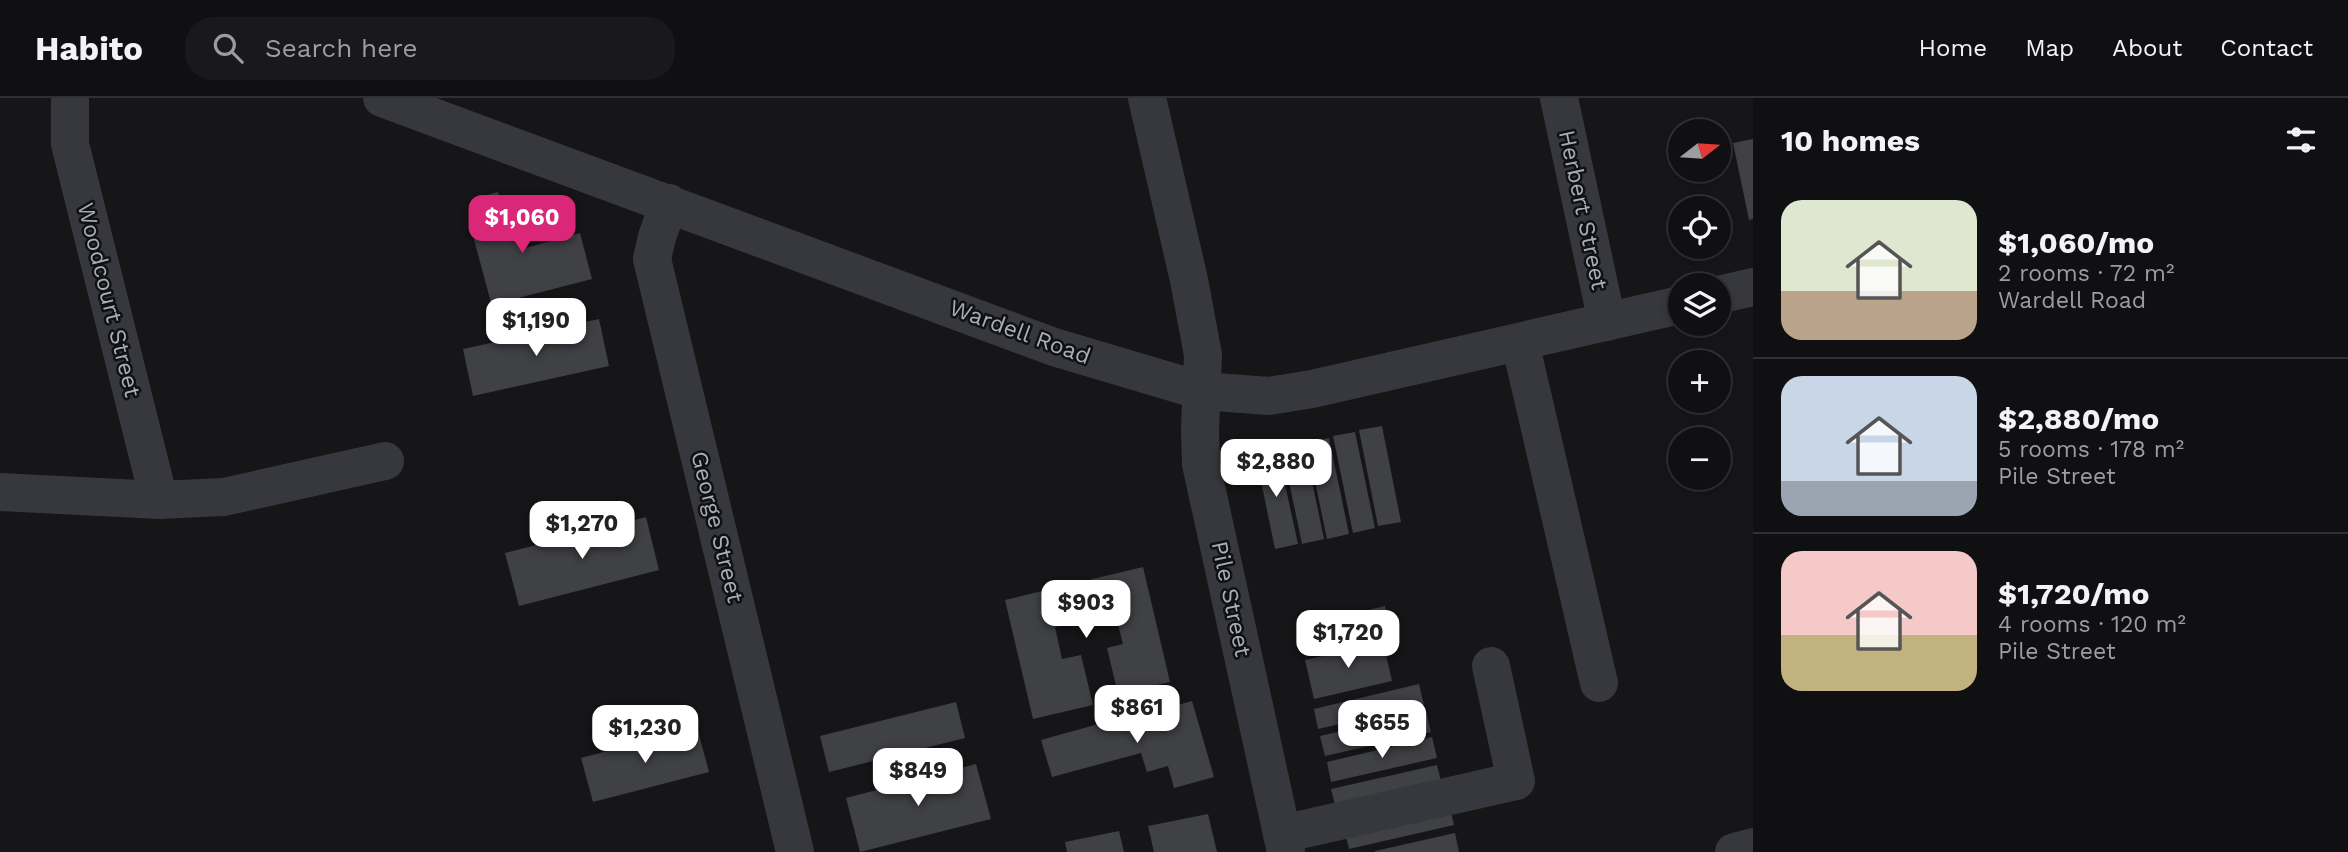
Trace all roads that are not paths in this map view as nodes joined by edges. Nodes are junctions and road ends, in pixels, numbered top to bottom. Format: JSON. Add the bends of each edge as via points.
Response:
{"nodes":[{"id":1,"x":69,"y":98,"type":"edge"},
{"id":2,"x":382,"y":98,"type":"edge"},
{"id":3,"x":1147,"y":98,"type":"edge"},
{"id":4,"x":1559,"y":98,"type":"edge"},
{"id":5,"x":669,"y":203,"type":"junction"},
{"id":6,"x":1753,"y":287,"type":"edge"},
{"id":7,"x":1731,"y":292,"type":"edge"},
{"id":8,"x":1668,"y":308,"type":"edge"},
{"id":9,"x":1607,"y":322,"type":"junction"},
{"id":10,"x":1520,"y":342,"type":"junction"},
{"id":11,"x":1202,"y":391,"type":"junction"},
{"id":12,"x":384,"y":461,"type":"dead end"},
{"id":13,"x":0,"y":492,"type":"edge"},
{"id":14,"x":159,"y":500,"type":"junction"},
{"id":15,"x":1491,"y":666,"type":"dead end"},
{"id":16,"x":1599,"y":683,"type":"dead end"},
{"id":17,"x":1284,"y":843,"type":"edge"},
{"id":18,"x":1753,"y":847,"type":"edge"},
{"id":19,"x":796,"y":852,"type":"edge"},
{"id":20,"x":1734,"y":852,"type":"edge"}],
"edges":[{"from":1,"to":14,"type":"street","name":"Woodcourt Street","via":[[70,144]]},
{"from":2,"to":5,"type":"street","name":"Wardell Road"},
{"from":3,"to":11,"type":"street","name":"Pile Street","via":[[1189,280],[1203,355]]},
{"from":4,"to":9,"type":"street","name":"Herbert Street"},
{"from":5,"to":11,"type":"street","name":"Wardell Road","via":[[1054,347]]},
{"from":5,"to":19,"type":"street","name":"George Street","via":[[652,258]]},
{"from":6,"to":7,"type":"street"},
{"from":8,"to":9,"type":"street","name":"Wardell Road"},
{"from":9,"to":10,"type":"street","name":"Wardell Road"},
{"from":10,"to":11,"type":"street","name":"Wardell Road","via":[[1312,390],[1269,396]]},
{"from":10,"to":16,"type":"street"},
{"from":11,"to":17,"type":"street","name":"Pile Street","via":[[1201,464]]},
{"from":12,"to":14,"type":"street","via":[[225,497]]},
{"from":13,"to":14,"type":"street"},
{"from":15,"to":17,"type":"street","via":[[1516,781]]},
{"from":18,"to":20,"type":"street"}]}
